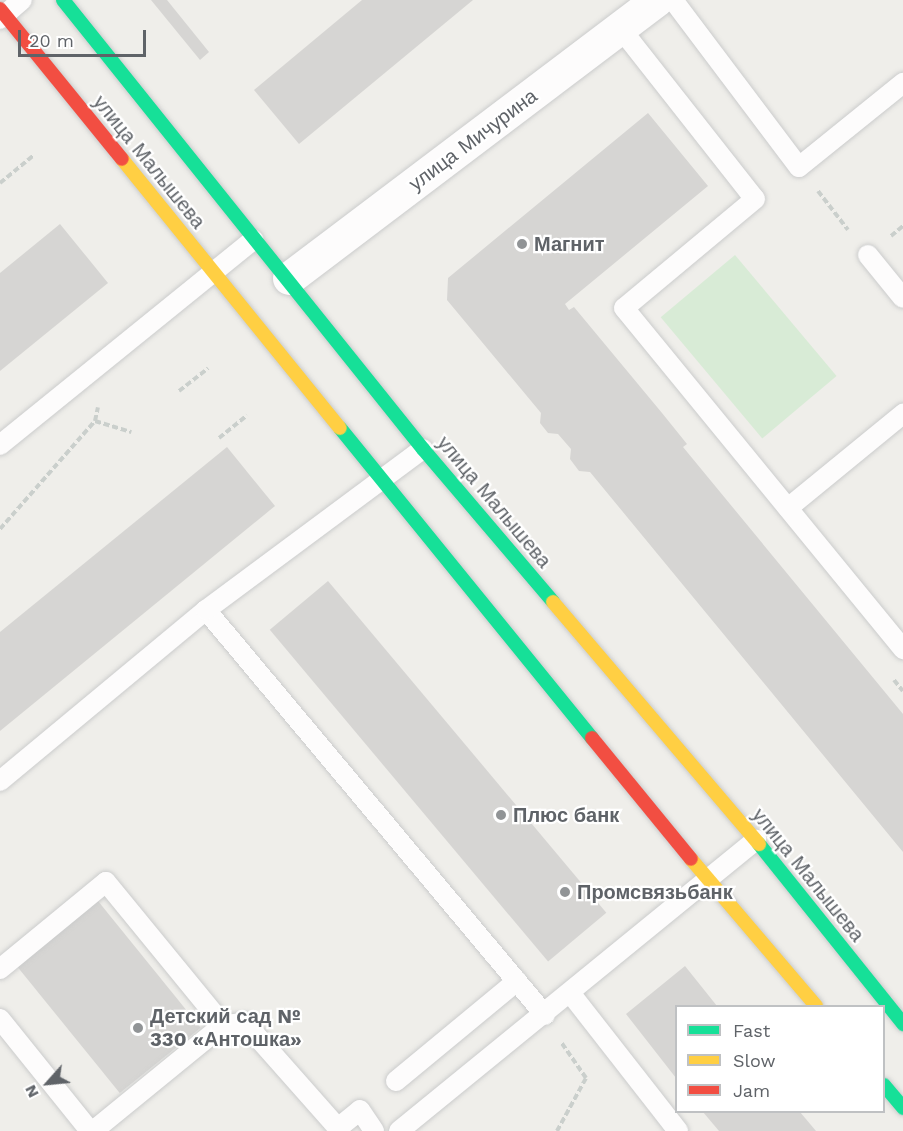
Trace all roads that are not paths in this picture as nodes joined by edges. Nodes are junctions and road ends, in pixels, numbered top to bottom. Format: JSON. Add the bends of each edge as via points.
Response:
{"nodes":[{"id":1,"x":22,"y":0,"type":"edge"},
{"id":2,"x":63,"y":0,"type":"edge"},
{"id":3,"x":657,"y":0,"type":"edge"},
{"id":4,"x":673,"y":0,"type":"edge"},
{"id":5,"x":2,"y":14,"type":"edge"},
{"id":6,"x":621,"y":29,"type":"junction"},
{"id":7,"x":903,"y":83,"type":"edge"},
{"id":8,"x":253,"y":240,"type":"junction"},
{"id":9,"x":868,"y":255,"type":"road end"},
{"id":10,"x":214,"y":273,"type":"junction"},
{"id":11,"x":289,"y":278,"type":"junction"},
{"id":12,"x":903,"y":298,"type":"edge"},
{"id":13,"x":903,"y":414,"type":"edge"},
{"id":14,"x":0,"y":445,"type":"edge"},
{"id":15,"x":423,"y":449,"type":"junction"},
{"id":16,"x":381,"y":480,"type":"junction"},
{"id":17,"x":788,"y":508,"type":"junction"},
{"id":18,"x":206,"y":610,"type":"junction"},
{"id":19,"x":903,"y":649,"type":"edge"},
{"id":20,"x":0,"y":781,"type":"edge"},
{"id":21,"x":756,"y":840,"type":"junction"},
{"id":22,"x":708,"y":880,"type":"junction"},
{"id":23,"x":0,"y":969,"type":"edge"},
{"id":24,"x":517,"y":981,"type":"junction"},
{"id":25,"x":571,"y":994,"type":"junction"},
{"id":26,"x":815,"y":1005,"type":"edge"},
{"id":27,"x":545,"y":1015,"type":"junction"},
{"id":28,"x":0,"y":1019,"type":"edge"},
{"id":29,"x":223,"y":1024,"type":"junction"},
{"id":30,"x":903,"y":1024,"type":"edge"},
{"id":31,"x":396,"y":1081,"type":"dead end"},
{"id":32,"x":885,"y":1086,"type":"edge"},
{"id":33,"x":903,"y":1108,"type":"edge"},
{"id":34,"x":92,"y":1131,"type":"edge"},
{"id":35,"x":374,"y":1131,"type":"edge"},
{"id":36,"x":399,"y":1131,"type":"edge"},
{"id":37,"x":678,"y":1131,"type":"edge"}],
"edges":[{"from":1,"to":5,"type":"lane"},
{"from":2,"to":8,"type":"main road","name":"улица Малышева"},
{"from":3,"to":6,"type":"street","name":"улица Мичурина"},
{"from":4,"to":7,"type":"lane","via":[[799,167]]},
{"from":5,"to":10,"type":"main road","name":"улица Малышева"},
{"from":6,"to":11,"type":"street","name":"улица Мичурина"},
{"from":6,"to":17,"type":"lane","via":[[755,199],[624,308]]},
{"from":8,"to":10,"type":"lane"},
{"from":8,"to":11,"type":"main road","name":"улица Малышева"},
{"from":9,"to":12,"type":"lane"},
{"from":10,"to":14,"type":"lane"},
{"from":10,"to":16,"type":"main road","name":"улица Малышева"},
{"from":11,"to":15,"type":"main road","name":"улица Малышева"},
{"from":13,"to":17,"type":"lane"},
{"from":15,"to":16,"type":"lane"},
{"from":15,"to":21,"type":"main road","name":"улица Малышева"},
{"from":16,"to":18,"type":"lane"},
{"from":16,"to":22,"type":"main road","name":"улица Малышева"},
{"from":17,"to":19,"type":"lane"},
{"from":18,"to":20,"type":"lane"},
{"from":18,"to":24,"type":"lane"},
{"from":21,"to":22,"type":"lane"},
{"from":21,"to":30,"type":"main road","name":"улица Малышева"},
{"from":22,"to":25,"type":"lane"},
{"from":22,"to":26,"type":"main road","name":"улица Малышева"},
{"from":23,"to":29,"type":"lane","via":[[106,882]]},
{"from":24,"to":27,"type":"lane"},
{"from":24,"to":31,"type":"lane"},
{"from":25,"to":27,"type":"lane"},
{"from":25,"to":37,"type":"lane"},
{"from":27,"to":36,"type":"lane"},
{"from":28,"to":34,"type":"lane"},
{"from":29,"to":34,"type":"lane"},
{"from":29,"to":35,"type":"lane","via":[[245,1023],[338,1128],[360,1110]]},
{"from":32,"to":33,"type":"main road"}]}
